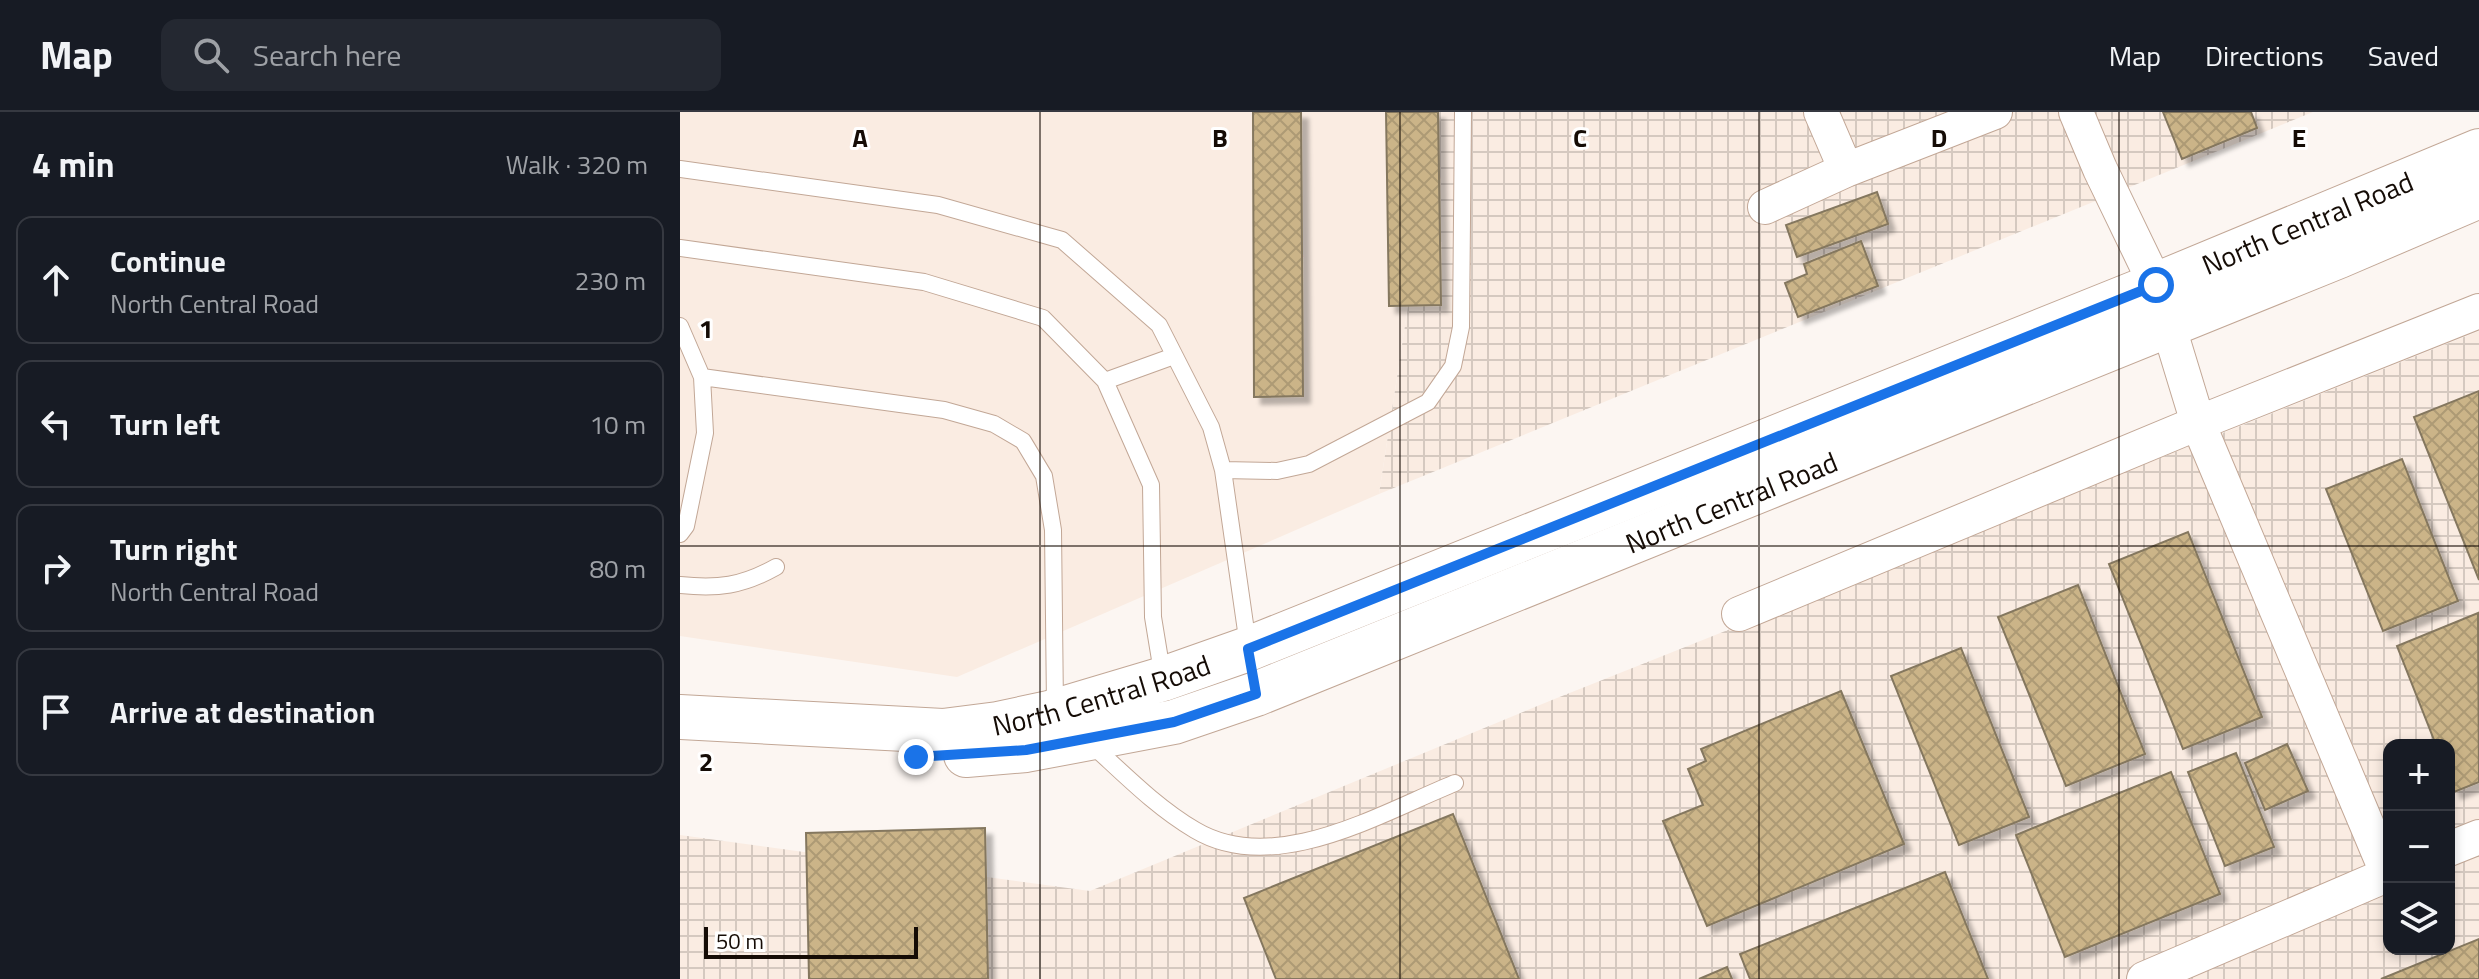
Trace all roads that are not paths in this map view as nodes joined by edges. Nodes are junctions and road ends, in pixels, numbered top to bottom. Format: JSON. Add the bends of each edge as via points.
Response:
{"nodes":[{"id":1,"x":1463,"y":112,"type":"edge"},
{"id":2,"x":1821,"y":112,"type":"edge"},
{"id":3,"x":1995,"y":112,"type":"edge"},
{"id":4,"x":2076,"y":112,"type":"edge"},
{"id":5,"x":2479,"y":151,"type":"edge"},
{"id":6,"x":680,"y":169,"type":"edge"},
{"id":7,"x":1846,"y":170,"type":"junction"},
{"id":8,"x":2479,"y":196,"type":"edge"},
{"id":9,"x":1765,"y":207,"type":"dead end"},
{"id":10,"x":680,"y":248,"type":"edge"},
{"id":11,"x":2162,"y":304,"type":"junction"},
{"id":12,"x":2479,"y":311,"type":"edge"},
{"id":13,"x":680,"y":326,"type":"edge"},
{"id":14,"x":1174,"y":356,"type":"junction"},
{"id":15,"x":702,"y":377,"type":"junction"},
{"id":16,"x":1105,"y":381,"type":"junction"},
{"id":17,"x":2198,"y":423,"type":"junction"},
{"id":18,"x":1223,"y":470,"type":"junction"},
{"id":19,"x":680,"y":534,"type":"edge"},
{"id":20,"x":776,"y":567,"type":"dead end"},
{"id":21,"x":680,"y":585,"type":"edge"},
{"id":22,"x":1739,"y":614,"type":"dead end"},
{"id":23,"x":1252,"y":671,"type":"junction"},
{"id":24,"x":1168,"y":700,"type":"junction"},
{"id":25,"x":680,"y":717,"type":"edge"},
{"id":26,"x":1070,"y":724,"type":"junction"},
{"id":27,"x":680,"y":747,"type":"edge"},
{"id":28,"x":1455,"y":783,"type":"dead end"},
{"id":29,"x":2479,"y":837,"type":"edge"},
{"id":30,"x":2455,"y":847,"type":"edge"},
{"id":31,"x":2383,"y":860,"type":"edge"},
{"id":32,"x":2383,"y":877,"type":"edge"},
{"id":33,"x":2144,"y":979,"type":"edge"}],
"edges":[{"from":1,"to":18,"type":"lane","via":[[1461,327],[1453,366],[1428,402],[1309,464],[1277,471]]},
{"from":2,"to":7,"type":"street"},
{"from":3,"to":7,"type":"street"},
{"from":4,"to":11,"type":"street"},
{"from":5,"to":11,"type":"main road","name":"North Central Road"},
{"from":6,"to":14,"type":"lane","via":[[938,205],[1062,240],[1159,325]]},
{"from":7,"to":9,"type":"street"},
{"from":8,"to":11,"type":"main road","name":"North Central Road"},
{"from":10,"to":16,"type":"lane","via":[[924,282],[1043,318]]},
{"from":11,"to":17,"type":"street"},
{"from":11,"to":23,"type":"main road","name":"North Central Road","via":[[1413,632]]},
{"from":12,"to":17,"type":"street"},
{"from":13,"to":15,"type":"lane"},
{"from":14,"to":16,"type":"lane"},
{"from":14,"to":18,"type":"lane","via":[[1211,427]]},
{"from":15,"to":19,"type":"lane","via":[[705,433]]},
{"from":15,"to":26,"type":"lane","via":[[944,410],[994,424],[1023,441],[1044,476],[1053,530]]},
{"from":16,"to":24,"type":"lane","via":[[1151,485],[1153,617]]},
{"from":17,"to":22,"type":"street"},
{"from":17,"to":31,"type":"street"},
{"from":18,"to":23,"type":"lane"},
{"from":20,"to":21,"type":"lane","via":[[749,582],[708,588]]},
{"from":23,"to":24,"type":"main road","name":"North Central Road"},
{"from":24,"to":26,"type":"main road","name":"North Central Road"},
{"from":25,"to":26,"type":"main road","name":"North Central Road","via":[[943,731]]},
{"from":26,"to":27,"type":"main road","name":"North Central Road","via":[[1026,750],[941,756]]},
{"from":26,"to":28,"type":"lane","via":[[1163,808],[1196,831],[1245,846],[1314,841]]},
{"from":29,"to":30,"type":"street"},
{"from":32,"to":33,"type":"street"}]}
